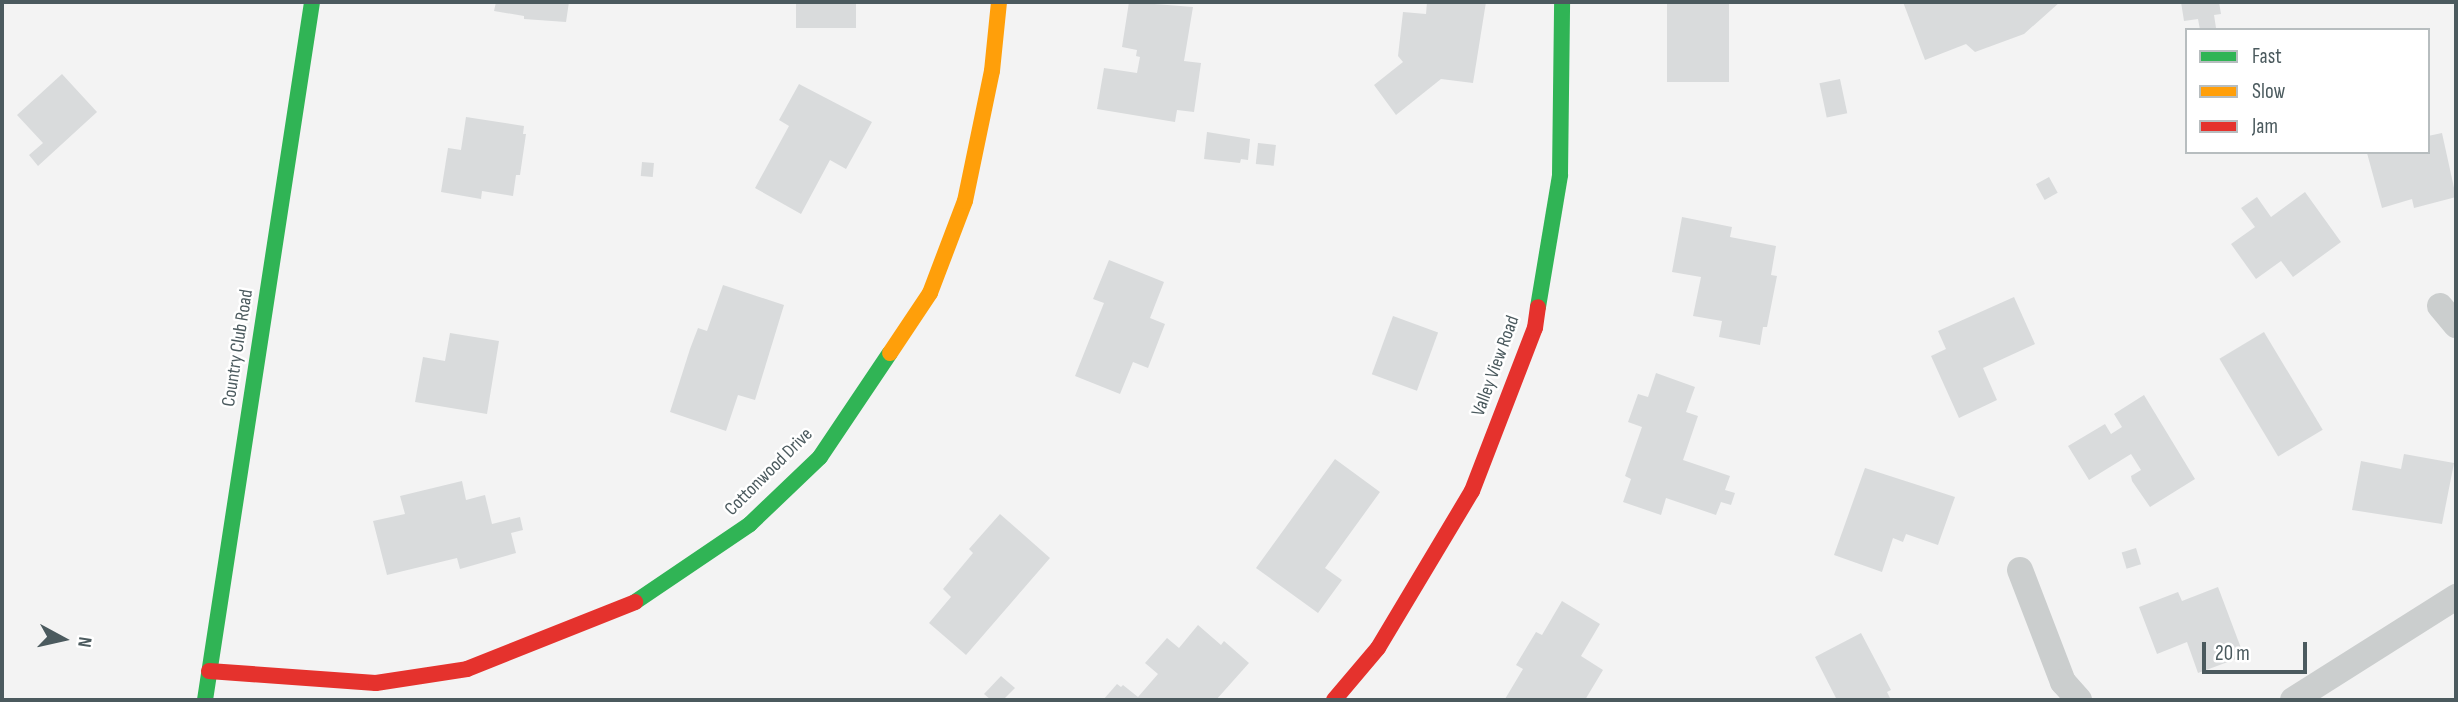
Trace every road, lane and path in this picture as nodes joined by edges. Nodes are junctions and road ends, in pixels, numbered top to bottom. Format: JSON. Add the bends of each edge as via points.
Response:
{"nodes":[{"id":1,"x":312,"y":2,"type":"edge"},
{"id":2,"x":999,"y":2,"type":"edge"},
{"id":3,"x":1562,"y":2,"type":"edge"},
{"id":4,"x":2020,"y":570,"type":"dead end"},
{"id":5,"x":2456,"y":597,"type":"edge"},
{"id":6,"x":209,"y":671,"type":"junction"},
{"id":7,"x":205,"y":700,"type":"edge"},
{"id":8,"x":1334,"y":700,"type":"edge"},
{"id":9,"x":2079,"y":700,"type":"edge"},
{"id":10,"x":2293,"y":700,"type":"edge"}],
"edges":[{"from":1,"to":6,"type":"street","name":"Country Club Road"},
{"from":2,"to":6,"type":"street","name":"Cottonwood Drive","via":[[992,71],[965,201],[930,293],[820,457],[750,524],[638,601],[467,669],[376,683]]},
{"from":3,"to":8,"type":"street","name":"Valley View Road","via":[[1560,175],[1535,328],[1472,491],[1378,648]]},
{"from":4,"to":9,"type":"street","via":[[2063,682]]},
{"from":5,"to":10,"type":"street"},
{"from":6,"to":7,"type":"street","name":"Country Club Road"}]}
